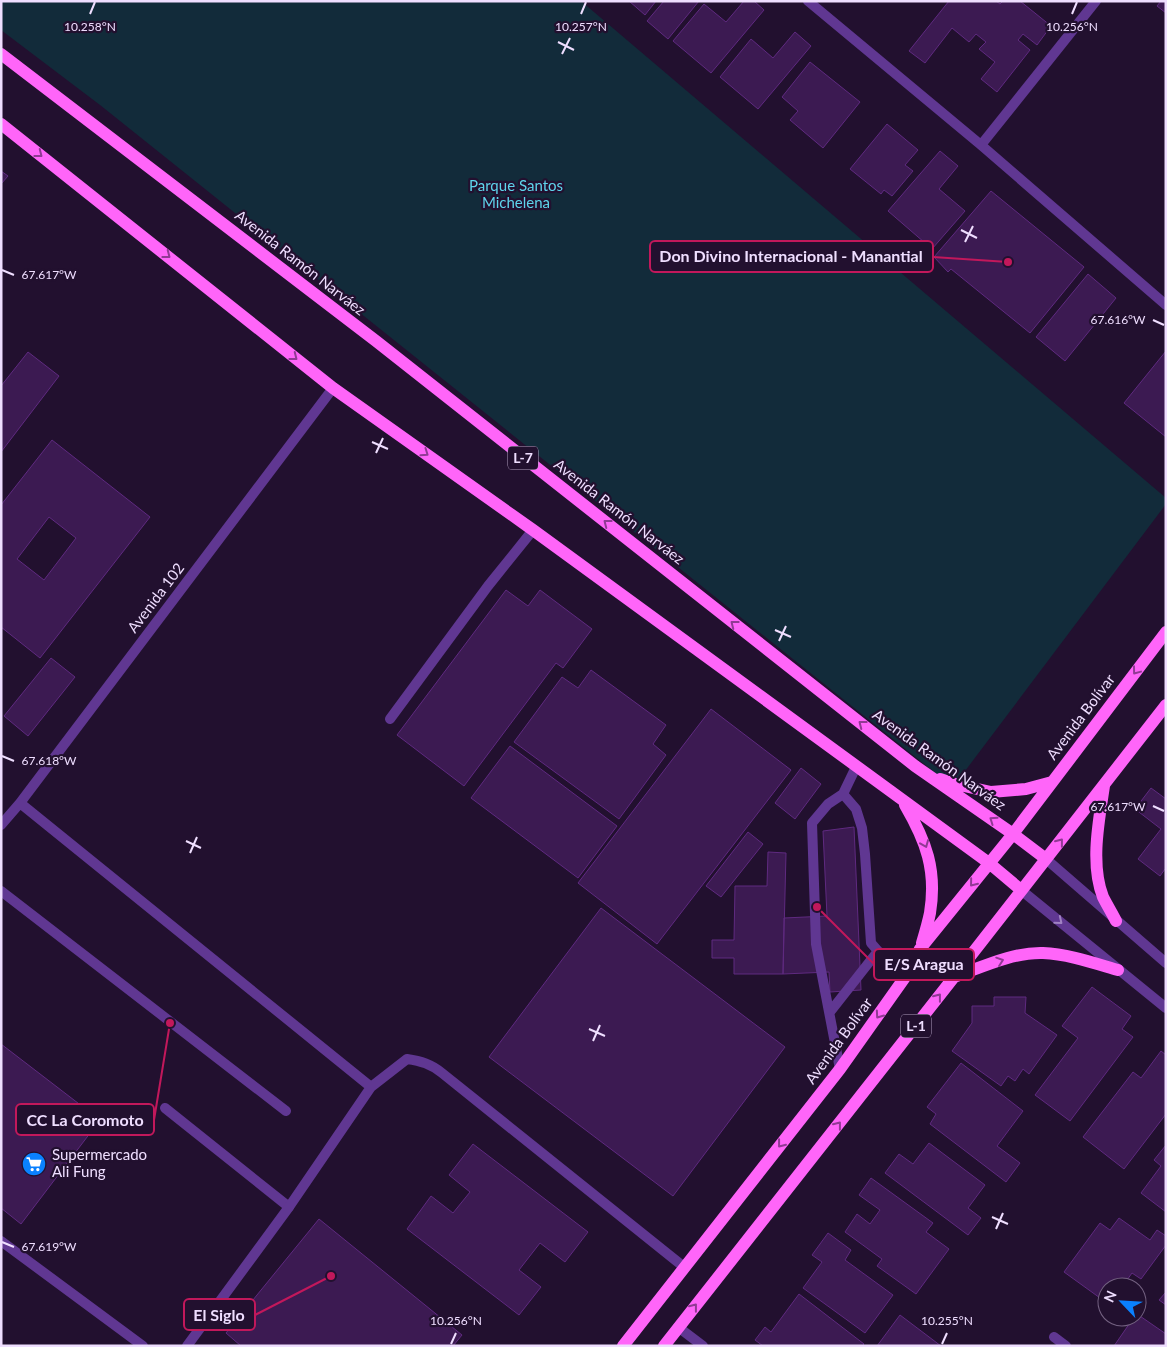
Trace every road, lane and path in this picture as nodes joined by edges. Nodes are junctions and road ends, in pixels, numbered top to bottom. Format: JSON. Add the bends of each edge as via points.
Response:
{"nodes":[{"id":1,"x":808,"y":1,"type":"edge"},
{"id":2,"x":1096,"y":1,"type":"edge"},
{"id":3,"x":1,"y":54,"type":"edge"},
{"id":4,"x":1,"y":124,"type":"edge"},
{"id":5,"x":981,"y":145,"type":"junction"},
{"id":6,"x":1166,"y":305,"type":"edge"},
{"id":7,"x":333,"y":388,"type":"junction"},
{"id":8,"x":533,"y":530,"type":"junction"},
{"id":9,"x":1166,"y":632,"type":"edge"},
{"id":10,"x":1166,"y":705,"type":"edge"},
{"id":11,"x":390,"y":719,"type":"dead end"},
{"id":12,"x":856,"y":767,"type":"junction"},
{"id":13,"x":927,"y":774,"type":"junction"},
{"id":14,"x":1052,"y":782,"type":"junction"},
{"id":15,"x":1104,"y":784,"type":"junction"},
{"id":16,"x":843,"y":794,"type":"junction"},
{"id":17,"x":903,"y":801,"type":"junction"},
{"id":18,"x":20,"y":803,"type":"junction"},
{"id":19,"x":1,"y":825,"type":"edge"},
{"id":20,"x":1013,"y":834,"type":"junction"},
{"id":21,"x":1046,"y":859,"type":"junction"},
{"id":22,"x":989,"y":863,"type":"junction"},
{"id":23,"x":1021,"y":890,"type":"junction"},
{"id":24,"x":1,"y":891,"type":"edge"},
{"id":25,"x":1116,"y":921,"type":"junction"},
{"id":26,"x":920,"y":949,"type":"junction"},
{"id":27,"x":878,"y":951,"type":"junction"},
{"id":28,"x":1166,"y":963,"type":"edge"},
{"id":29,"x":1118,"y":970,"type":"junction"},
{"id":30,"x":908,"y":973,"type":"junction"},
{"id":31,"x":954,"y":977,"type":"junction"},
{"id":32,"x":1166,"y":1008,"type":"edge"},
{"id":33,"x":830,"y":1012,"type":"junction"},
{"id":34,"x":840,"y":1069,"type":"junction"},
{"id":35,"x":371,"y":1087,"type":"junction"},
{"id":36,"x":165,"y":1108,"type":"dead end"},
{"id":37,"x":286,"y":1112,"type":"dead end"},
{"id":38,"x":289,"y":1207,"type":"junction"},
{"id":39,"x":1,"y":1241,"type":"edge"},
{"id":40,"x":684,"y":1267,"type":"junction"},
{"id":41,"x":678,"y":1327,"type":"junction"},
{"id":42,"x":1054,"y":1338,"type":"dead end"},
{"id":43,"x":143,"y":1346,"type":"edge"},
{"id":44,"x":188,"y":1346,"type":"edge"},
{"id":45,"x":623,"y":1346,"type":"edge"},
{"id":46,"x":664,"y":1346,"type":"edge"},
{"id":47,"x":703,"y":1346,"type":"edge"},
{"id":48,"x":1066,"y":1346,"type":"edge"}],
"edges":[{"from":1,"to":5,"type":"street"},
{"from":2,"to":5,"type":"street"},
{"from":13,"to":3,"type":"main road","name":"Avenida Ramón Narváez","number":"L-7","one_way":true,"via":[[376,342]]},
{"from":4,"to":7,"type":"main road","one_way":true},
{"from":5,"to":6,"type":"street"},
{"from":7,"to":8,"type":"main road","one_way":true},
{"from":7,"to":18,"type":"street","name":"Avenida 102"},
{"from":8,"to":11,"type":"street"},
{"from":8,"to":12,"type":"main road"},
{"from":9,"to":14,"type":"main road","name":"Avenida Bolívar","number":"L-1","one_way":true},
{"from":10,"to":15,"type":"main road","number":"L-1"},
{"from":12,"to":16,"type":"street"},
{"from":12,"to":17,"type":"main road"},
{"from":13,"to":14,"type":"main road","via":[[991,792],[1026,789]]},
{"from":20,"to":13,"type":"main road","name":"Avenida Ramón Narváez","number":"L-7","one_way":true},
{"from":14,"to":20,"type":"main road","name":"Avenida Bolívar","number":"L-1"},
{"from":21,"to":15,"type":"main road","number":"L-1","one_way":true},
{"from":15,"to":25,"type":"main road","via":[[1097,874],[1103,897]]},
{"from":16,"to":27,"type":"street","via":[[856,809],[862,828],[872,943]]},
{"from":16,"to":33,"type":"street","via":[[828,804],[812,824],[816,944]]},
{"from":17,"to":22,"type":"main road"},
{"from":17,"to":26,"type":"main road","one_way":true,"via":[[918,826],[928,851],[931,870],[930,914]]},
{"from":18,"to":19,"type":"street","name":"Avenida 102"},
{"from":18,"to":35,"type":"street"},
{"from":20,"to":21,"type":"main road","name":"Avenida Ramón Narváez","number":"L-7"},
{"from":20,"to":22,"type":"main road","name":"Avenida Bolívar","number":"L-1"},
{"from":21,"to":23,"type":"main road","number":"L-1"},
{"from":21,"to":25,"type":"street","name":"Avenida Ramón Narváez"},
{"from":22,"to":23,"type":"main road"},
{"from":22,"to":26,"type":"main road","name":"Avenida Bolívar","number":"L-1","one_way":true},
{"from":23,"to":29,"type":"street","one_way":true},
{"from":23,"to":31,"type":"main road","number":"L-1"},
{"from":24,"to":37,"type":"street"},
{"from":25,"to":28,"type":"street","name":"Avenida Ramón Narváez"},
{"from":26,"to":30,"type":"main road","name":"Avenida Bolívar","number":"L-1"},
{"from":27,"to":30,"type":"street"},
{"from":27,"to":33,"type":"street"},
{"from":31,"to":29,"type":"main road","one_way":true,"via":[[1012,956],[1042,953]]},
{"from":29,"to":32,"type":"street"},
{"from":30,"to":34,"type":"main road","name":"Avenida Bolívar","number":"L-1","one_way":true},
{"from":41,"to":31,"type":"main road","number":"L-1","one_way":true},
{"from":33,"to":34,"type":"street"},
{"from":34,"to":40,"type":"main road","name":"Avenida Bolívar","number":"L-1","one_way":true},
{"from":35,"to":38,"type":"street"},
{"from":35,"to":40,"type":"street","via":[[407,1059],[421,1060],[433,1066]]},
{"from":36,"to":38,"type":"street"},
{"from":38,"to":44,"type":"street"},
{"from":39,"to":43,"type":"street"},
{"from":40,"to":45,"type":"main road","name":"Avenida Bolívar","number":"L-1"},
{"from":41,"to":46,"type":"main road","number":"L-1"},
{"from":41,"to":47,"type":"street"},
{"from":42,"to":48,"type":"street"}]}
